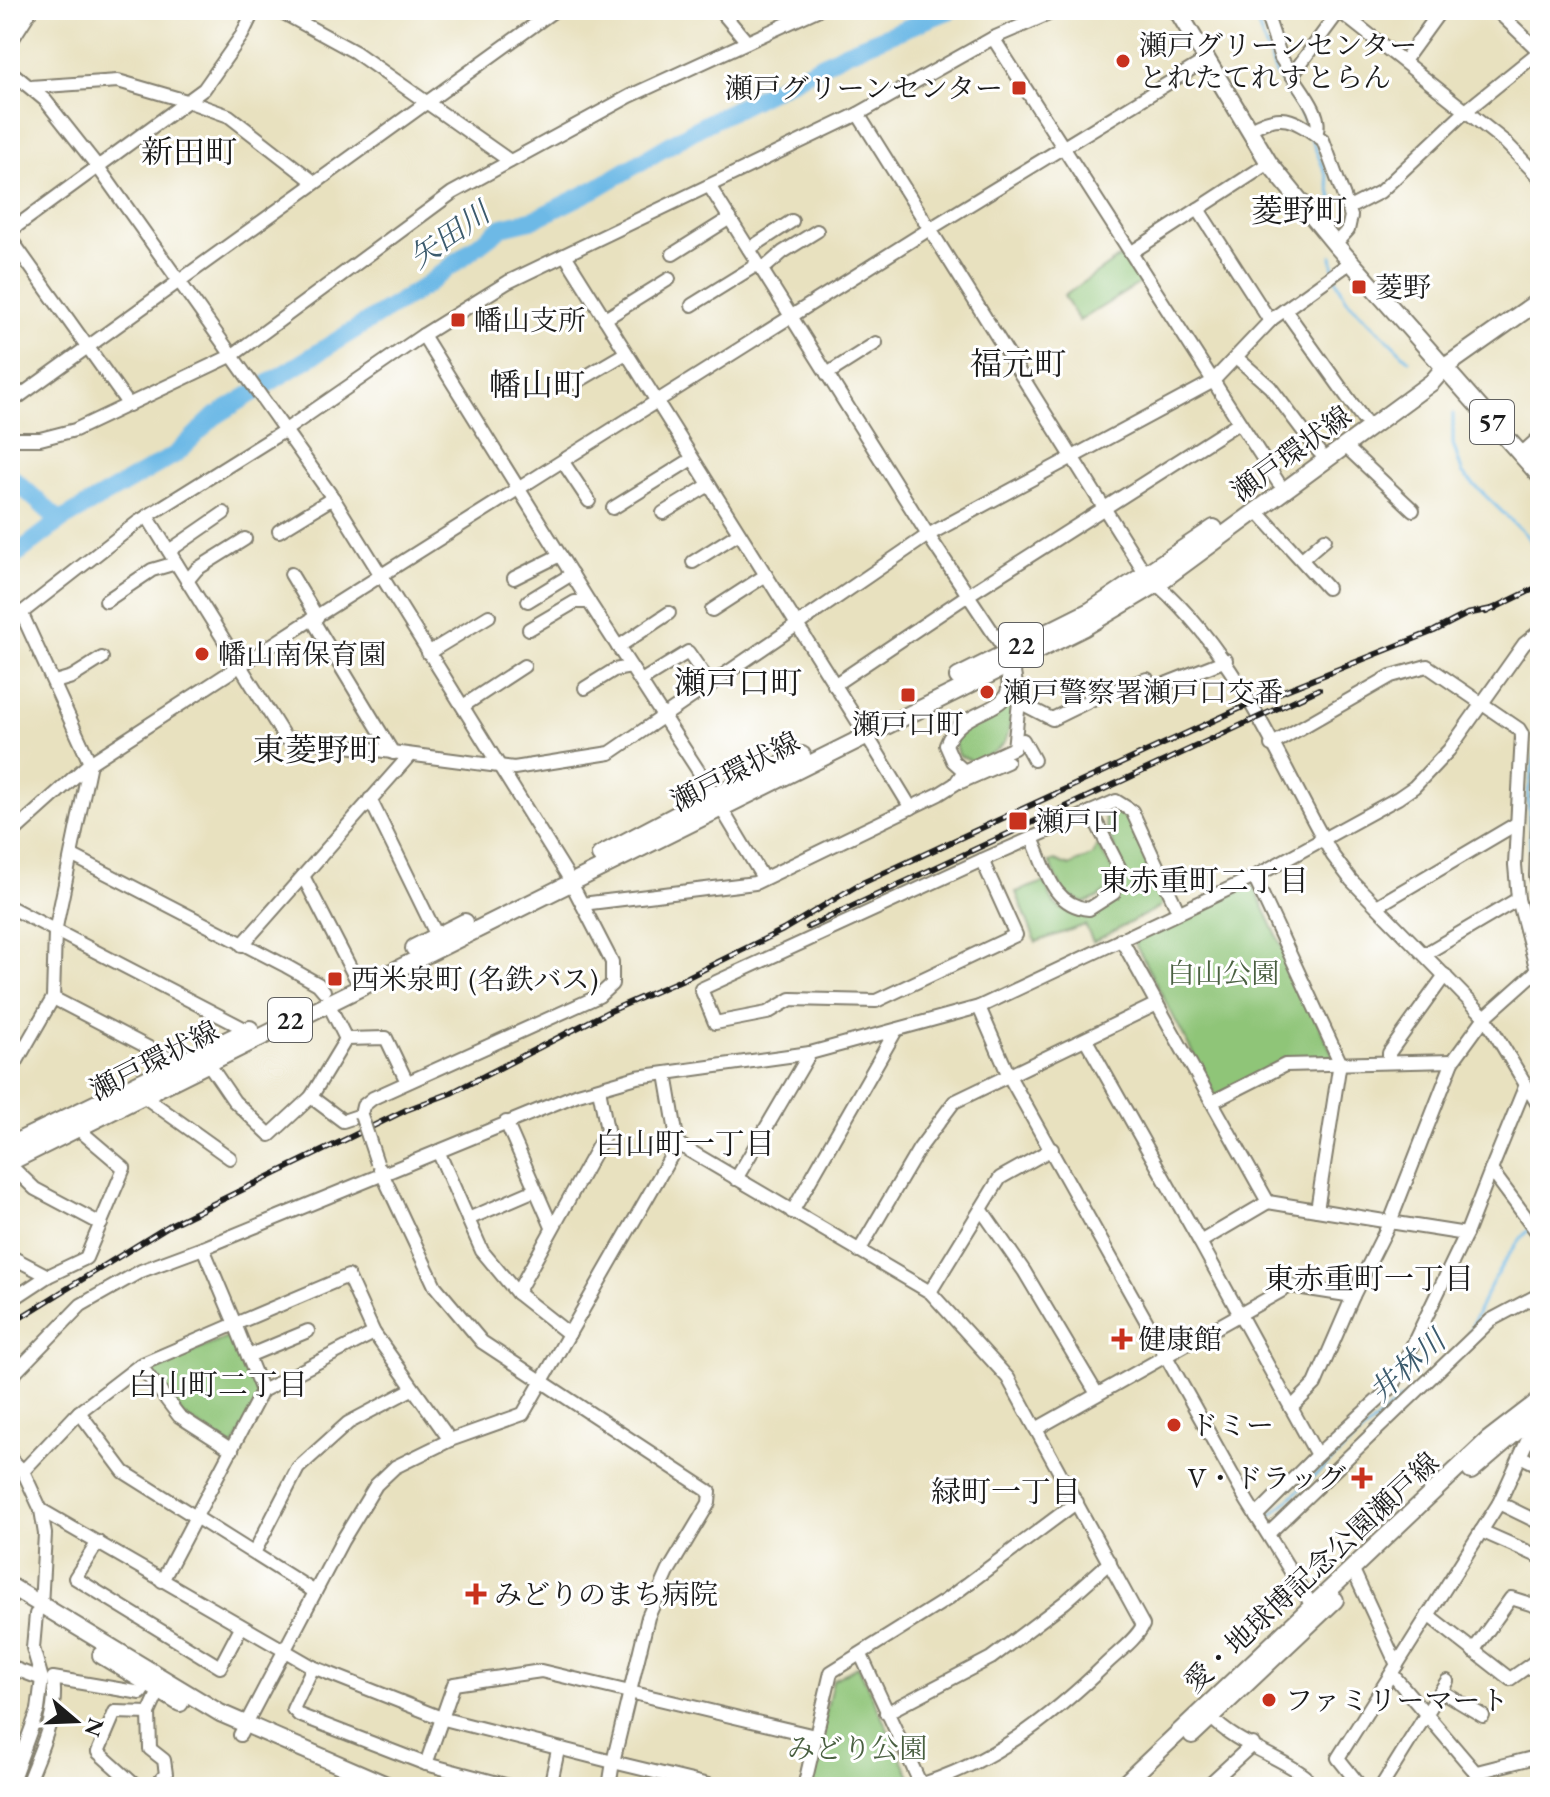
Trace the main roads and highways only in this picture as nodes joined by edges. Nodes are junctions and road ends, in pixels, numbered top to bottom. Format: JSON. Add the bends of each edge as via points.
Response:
{"nodes":[{"id":1,"x":1177,"y":10,"type":"edge"},
{"id":2,"x":1540,"y":300,"type":"edge"},
{"id":3,"x":1445,"y":367,"type":"junction"},
{"id":4,"x":1540,"y":476,"type":"edge"},
{"id":5,"x":1152,"y":580,"type":"junction"},
{"id":6,"x":568,"y":877,"type":"junction"},
{"id":7,"x":326,"y":996,"type":"junction"},
{"id":8,"x":10,"y":1145,"type":"edge"},
{"id":9,"x":10,"y":1163,"type":"edge"},
{"id":10,"x":1540,"y":1400,"type":"edge"},
{"id":11,"x":1532,"y":1415,"type":"edge"},
{"id":12,"x":10,"y":1586,"type":"edge"},
{"id":13,"x":10,"y":1598,"type":"edge"},
{"id":14,"x":39,"y":1610,"type":"junction"},
{"id":15,"x":1315,"y":1612,"type":"junction"},
{"id":16,"x":244,"y":1731,"type":"junction"},
{"id":17,"x":1134,"y":1785,"type":"edge"},
{"id":18,"x":363,"y":1787,"type":"edge"},
{"id":19,"x":391,"y":1787,"type":"edge"}],
"edges":[{"from":1,"to":3,"type":"main road","number":"57","via":[[1269,163],[1348,265]]},
{"from":2,"to":3,"type":"main road","name":"瀬戸環状線","number":"22"},
{"from":3,"to":4,"type":"main road","number":"57"},
{"from":3,"to":5,"type":"main road","name":"瀬戸環状線","number":"22","via":[[1345,446]]},
{"from":3,"to":5,"type":"main road","name":"瀬戸環状線","number":"22","via":[[1429,372],[1363,419]]},
{"from":5,"to":6,"type":"main road","name":"瀬戸環状線","number":"22","via":[[1008,660]]},
{"from":6,"to":7,"type":"main road","name":"瀬戸環状線","number":"22"},
{"from":6,"to":7,"type":"main road","name":"瀬戸環状線","number":"22","via":[[437,936]]},
{"from":7,"to":8,"type":"main road","name":"瀬戸環状線","number":"22"},
{"from":7,"to":9,"type":"main road","name":"瀬戸環状線","number":"22","via":[[208,1063]]},
{"from":10,"to":11,"type":"main road","name":"愛・地球博記念公園瀬戸線"},
{"from":11,"to":15,"type":"main road","name":"愛・地球博記念公園瀬戸線"},
{"from":12,"to":14,"type":"main road"},
{"from":13,"to":14,"type":"main road"},
{"from":14,"to":16,"type":"main road"},
{"from":14,"to":16,"type":"main road","via":[[153,1688]]},
{"from":15,"to":17,"type":"main road","name":"愛・地球博記念公園瀬戸線"},
{"from":15,"to":17,"type":"main road","name":"愛・地球博記念公園瀬戸線","via":[[1211,1717]]},
{"from":16,"to":18,"type":"main road"},
{"from":16,"to":19,"type":"main road"}]}
